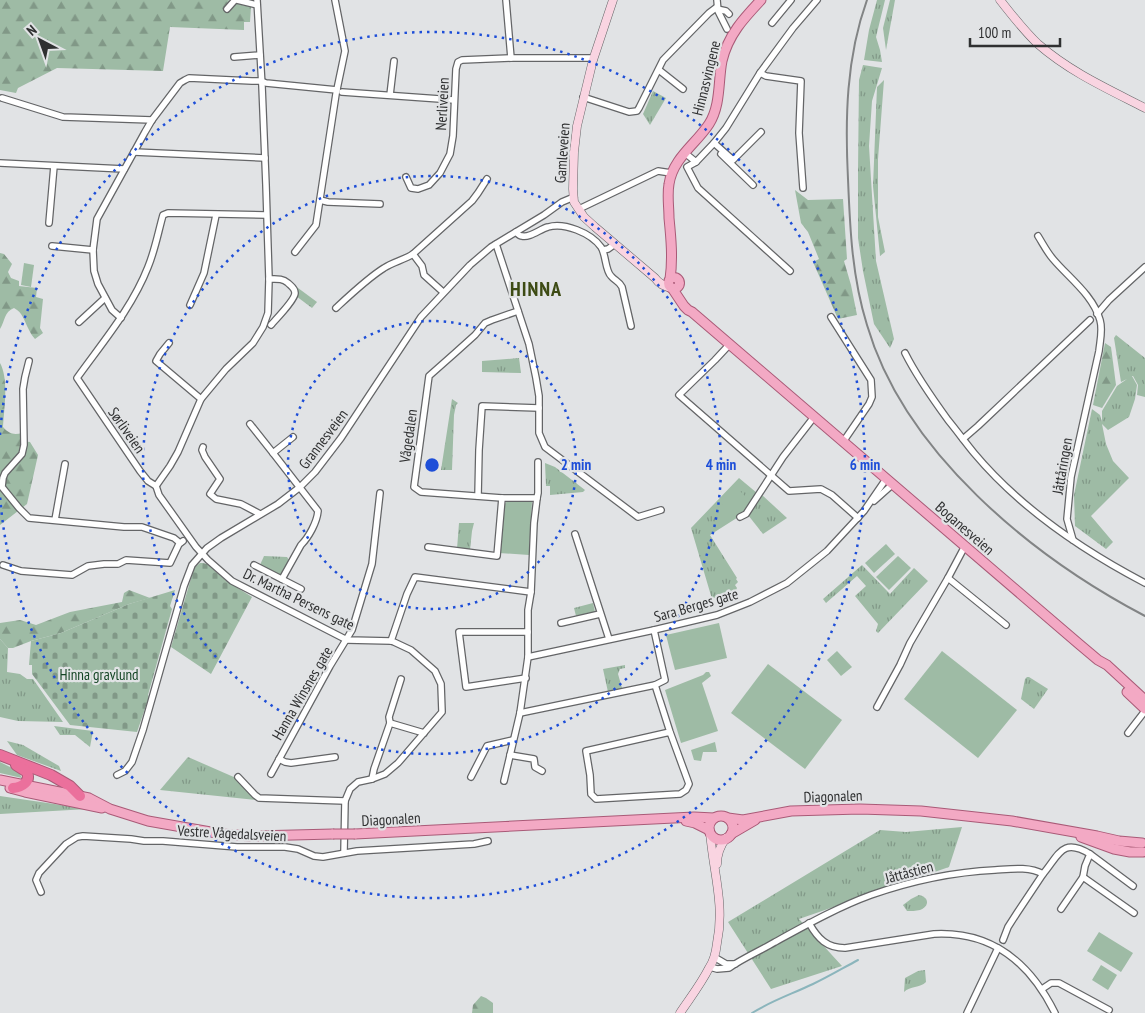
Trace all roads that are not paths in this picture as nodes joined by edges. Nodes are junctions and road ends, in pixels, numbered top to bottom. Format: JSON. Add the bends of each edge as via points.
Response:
{"nodes":[{"id":1,"x":236,"y":0,"type":"edge"},
{"id":2,"x":335,"y":0,"type":"edge"},
{"id":3,"x":506,"y":0,"type":"edge"},
{"id":4,"x":613,"y":0,"type":"edge"},
{"id":5,"x":761,"y":0,"type":"edge"},
{"id":6,"x":791,"y":0,"type":"edge"},
{"id":7,"x":818,"y":0,"type":"edge"},
{"id":8,"x":1000,"y":0,"type":"edge"},
{"id":9,"x":257,"y":3,"type":"edge"},
{"id":10,"x":717,"y":5,"type":"edge"},
{"id":11,"x":227,"y":9,"type":"dead end"},
{"id":12,"x":728,"y":14,"type":"dead end"},
{"id":13,"x":772,"y":23,"type":"dead end"},
{"id":14,"x":727,"y":29,"type":"dead end"},
{"id":15,"x":255,"y":56,"type":"junction"},
{"id":16,"x":234,"y":57,"type":"dead end"},
{"id":17,"x":511,"y":58,"type":"junction"},
{"id":18,"x":593,"y":60,"type":"junction"},
{"id":19,"x":394,"y":61,"type":"dead end"},
{"id":20,"x":659,"y":70,"type":"junction"},
{"id":21,"x":760,"y":73,"type":"junction"},
{"id":22,"x":261,"y":81,"type":"junction"},
{"id":23,"x":683,"y":89,"type":"dead end"},
{"id":24,"x":340,"y":91,"type":"junction"},
{"id":25,"x":390,"y":95,"type":"junction"},
{"id":26,"x":583,"y":97,"type":"junction"},
{"id":27,"x":2,"y":98,"type":"dead end"},
{"id":28,"x":454,"y":100,"type":"junction"},
{"id":29,"x":1145,"y":108,"type":"edge"},
{"id":30,"x":152,"y":120,"type":"junction"},
{"id":31,"x":761,"y":132,"type":"dead end"},
{"id":32,"x":713,"y":144,"type":"junction"},
{"id":33,"x":134,"y":152,"type":"junction"},
{"id":34,"x":685,"y":152,"type":"junction"},
{"id":35,"x":265,"y":158,"type":"junction"},
{"id":36,"x":696,"y":162,"type":"junction"},
{"id":37,"x":0,"y":163,"type":"edge"},
{"id":38,"x":54,"y":166,"type":"junction"},
{"id":39,"x":124,"y":169,"type":"junction"},
{"id":40,"x":672,"y":173,"type":"junction"},
{"id":41,"x":406,"y":177,"type":"dead end"},
{"id":42,"x":486,"y":178,"type":"dead end"},
{"id":43,"x":754,"y":185,"type":"dead end"},
{"id":44,"x":803,"y":188,"type":"dead end"},
{"id":45,"x":574,"y":197,"type":"junction"},
{"id":46,"x":320,"y":200,"type":"junction"},
{"id":47,"x":380,"y":204,"type":"dead end"},
{"id":48,"x":579,"y":209,"type":"junction"},
{"id":49,"x":216,"y":215,"type":"junction"},
{"id":50,"x":266,"y":215,"type":"junction"},
{"id":51,"x":49,"y":224,"type":"dead end"},
{"id":52,"x":516,"y":232,"type":"junction"},
{"id":53,"x":1038,"y":236,"type":"dead end"},
{"id":54,"x":496,"y":244,"type":"junction"},
{"id":55,"x":615,"y":244,"type":"junction"},
{"id":56,"x":52,"y":246,"type":"dead end"},
{"id":57,"x":93,"y":250,"type":"junction"},
{"id":58,"x":603,"y":250,"type":"junction"},
{"id":59,"x":295,"y":252,"type":"dead end"},
{"id":60,"x":412,"y":254,"type":"junction"},
{"id":61,"x":1145,"y":267,"type":"edge"},
{"id":62,"x":790,"y":272,"type":"dead end"},
{"id":63,"x":269,"y":279,"type":"junction"},
{"id":64,"x":673,"y":283,"type":"junction"},
{"id":65,"x":443,"y":292,"type":"junction"},
{"id":66,"x":105,"y":298,"type":"junction"},
{"id":67,"x":190,"y":305,"type":"dead end"},
{"id":68,"x":336,"y":308,"type":"dead end"},
{"id":69,"x":273,"y":309,"type":"dead end"},
{"id":70,"x":518,"y":311,"type":"junction"},
{"id":71,"x":1097,"y":314,"type":"junction"},
{"id":72,"x":279,"y":315,"type":"junction"},
{"id":73,"x":831,"y":317,"type":"dead end"},
{"id":74,"x":121,"y":318,"type":"junction"},
{"id":75,"x":1090,"y":320,"type":"dead end"},
{"id":76,"x":79,"y":322,"type":"dead end"},
{"id":77,"x":270,"y":325,"type":"dead end"},
{"id":78,"x":631,"y":326,"type":"dead end"},
{"id":79,"x":170,"y":343,"type":"dead end"},
{"id":80,"x":729,"y":345,"type":"junction"},
{"id":81,"x":905,"y":353,"type":"dead end"},
{"id":82,"x":29,"y":361,"type":"dead end"},
{"id":83,"x":201,"y":399,"type":"junction"},
{"id":84,"x":539,"y":408,"type":"junction"},
{"id":85,"x":814,"y":417,"type":"junction"},
{"id":86,"x":250,"y":424,"type":"dead end"},
{"id":87,"x":293,"y":437,"type":"dead end"},
{"id":88,"x":963,"y":439,"type":"junction"},
{"id":89,"x":843,"y":442,"type":"junction"},
{"id":90,"x":203,"y":447,"type":"dead end"},
{"id":91,"x":274,"y":453,"type":"junction"},
{"id":92,"x":538,"y":462,"type":"dead end"},
{"id":93,"x":65,"y":464,"type":"dead end"},
{"id":94,"x":772,"y":476,"type":"junction"},
{"id":95,"x":890,"y":481,"type":"junction"},
{"id":96,"x":156,"y":486,"type":"junction"},
{"id":97,"x":300,"y":487,"type":"junction"},
{"id":98,"x":380,"y":493,"type":"dead end"},
{"id":99,"x":478,"y":496,"type":"junction"},
{"id":100,"x":502,"y":498,"type":"junction"},
{"id":101,"x":536,"y":498,"type":"junction"},
{"id":102,"x":661,"y":510,"type":"dead end"},
{"id":103,"x":260,"y":514,"type":"junction"},
{"id":104,"x":740,"y":517,"type":"dead end"},
{"id":105,"x":858,"y":518,"type":"junction"},
{"id":106,"x":55,"y":520,"type":"junction"},
{"id":107,"x":575,"y":534,"type":"dead end"},
{"id":108,"x":188,"y":538,"type":"junction"},
{"id":109,"x":1073,"y":540,"type":"junction"},
{"id":110,"x":180,"y":543,"type":"junction"},
{"id":111,"x":965,"y":546,"type":"junction"},
{"id":112,"x":428,"y":547,"type":"dead end"},
{"id":113,"x":201,"y":553,"type":"junction"},
{"id":114,"x":3,"y":565,"type":"dead end"},
{"id":115,"x":254,"y":565,"type":"dead end"},
{"id":116,"x":948,"y":578,"type":"junction"},
{"id":117,"x":282,"y":579,"type":"junction"},
{"id":118,"x":1145,"y":583,"type":"edge"},
{"id":119,"x":301,"y":589,"type":"dead end"},
{"id":120,"x":530,"y":592,"type":"junction"},
{"id":121,"x":600,"y":614,"type":"junction"},
{"id":122,"x":561,"y":623,"type":"dead end"},
{"id":123,"x":1006,"y":625,"type":"dead end"},
{"id":124,"x":654,"y":630,"type":"junction"},
{"id":125,"x":528,"y":632,"type":"junction"},
{"id":126,"x":609,"y":639,"type":"junction"},
{"id":127,"x":347,"y":640,"type":"junction"},
{"id":128,"x":391,"y":641,"type":"junction"},
{"id":129,"x":528,"y":657,"type":"junction"},
{"id":130,"x":1098,"y":660,"type":"junction"},
{"id":131,"x":526,"y":678,"type":"junction"},
{"id":132,"x":401,"y":679,"type":"dead end"},
{"id":133,"x":655,"y":684,"type":"junction"},
{"id":134,"x":1145,"y":700,"type":"edge"},
{"id":135,"x":877,"y":707,"type":"dead end"},
{"id":136,"x":1145,"y":710,"type":"edge"},
{"id":137,"x":520,"y":713,"type":"junction"},
{"id":138,"x":390,"y":723,"type":"junction"},
{"id":139,"x":670,"y":732,"type":"junction"},
{"id":140,"x":424,"y":733,"type":"junction"},
{"id":141,"x":1128,"y":733,"type":"dead end"},
{"id":142,"x":513,"y":740,"type":"junction"},
{"id":143,"x":510,"y":755,"type":"junction"},
{"id":144,"x":0,"y":756,"type":"edge"},
{"id":145,"x":335,"y":757,"type":"dead end"},
{"id":146,"x":279,"y":759,"type":"junction"},
{"id":147,"x":542,"y":771,"type":"dead end"},
{"id":148,"x":271,"y":774,"type":"dead end"},
{"id":149,"x":117,"y":775,"type":"dead end"},
{"id":150,"x":238,"y":777,"type":"dead end"},
{"id":151,"x":471,"y":777,"type":"dead end"},
{"id":152,"x":0,"y":780,"type":"edge"},
{"id":153,"x":372,"y":780,"type":"junction"},
{"id":154,"x":504,"y":781,"type":"dead end"},
{"id":155,"x":25,"y":784,"type":"junction"},
{"id":156,"x":0,"y":786,"type":"edge"},
{"id":157,"x":13,"y":788,"type":"junction"},
{"id":158,"x":80,"y":796,"type":"junction"},
{"id":159,"x":345,"y":801,"type":"junction"},
{"id":160,"x":110,"y":809,"type":"junction"},
{"id":161,"x":762,"y":816,"type":"junction"},
{"id":162,"x":676,"y":818,"type":"junction"},
{"id":163,"x":714,"y":818,"type":"junction"},
{"id":164,"x":728,"y":818,"type":"junction"},
{"id":165,"x":710,"y":831,"type":"junction"},
{"id":166,"x":729,"y":836,"type":"junction"},
{"id":167,"x":488,"y":841,"type":"dead end"},
{"id":168,"x":1142,"y":847,"type":"dead end"},
{"id":169,"x":344,"y":852,"type":"junction"},
{"id":170,"x":1090,"y":854,"type":"junction"},
{"id":171,"x":1043,"y":874,"type":"junction"},
{"id":172,"x":717,"y":876,"type":"junction"},
{"id":173,"x":1083,"y":877,"type":"junction"},
{"id":174,"x":1133,"y":886,"type":"dead end"},
{"id":175,"x":41,"y":892,"type":"dead end"},
{"id":176,"x":1061,"y":909,"type":"dead end"},
{"id":177,"x":1134,"y":913,"type":"dead end"},
{"id":178,"x":809,"y":923,"type":"junction"},
{"id":179,"x":1003,"y":940,"type":"dead end"},
{"id":180,"x":998,"y":948,"type":"junction"},
{"id":181,"x":714,"y":957,"type":"junction"},
{"id":182,"x":735,"y":964,"type":"junction"},
{"id":183,"x":710,"y":967,"type":"junction"},
{"id":184,"x":1042,"y":989,"type":"junction"},
{"id":185,"x":1109,"y":1010,"type":"dead end"},
{"id":186,"x":680,"y":1013,"type":"edge"},
{"id":187,"x":968,"y":1013,"type":"edge"},
{"id":188,"x":1055,"y":1013,"type":"edge"}],
"edges":[{"from":1,"to":9,"type":"street"},
{"from":1,"to":11,"type":"street"},
{"from":2,"to":24,"type":"street","via":[[345,51]]},
{"from":3,"to":17,"type":"street"},
{"from":4,"to":18,"type":"street","name":"Gamleveien"},
{"from":5,"to":34,"type":"main road","name":"Hinnasvingene","via":[[728,42],[712,117]]},
{"from":6,"to":13,"type":"street"},
{"from":7,"to":21,"type":"street"},
{"from":8,"to":29,"type":"street","via":[[1024,30],[1053,56],[1085,77]]},
{"from":9,"to":15,"type":"street"},
{"from":10,"to":12,"type":"street"},
{"from":10,"to":14,"type":"street"},
{"from":10,"to":20,"type":"street","via":[[663,60]]},
{"from":15,"to":16,"type":"street"},
{"from":15,"to":22,"type":"street"},
{"from":17,"to":18,"type":"street","name":"Nerliveien"},
{"from":17,"to":28,"type":"street","name":"Nerliveien","via":[[458,62]]},
{"from":18,"to":26,"type":"street","name":"Gamleveien"},
{"from":19,"to":25,"type":"street"},
{"from":20,"to":23,"type":"street"},
{"from":20,"to":26,"type":"street","via":[[638,112]]},
{"from":21,"to":32,"type":"street"},
{"from":21,"to":44,"type":"street","via":[[801,81],[799,132]]},
{"from":22,"to":24,"type":"street"},
{"from":22,"to":30,"type":"street","via":[[185,80]]},
{"from":22,"to":35,"type":"street"},
{"from":24,"to":25,"type":"street"},
{"from":24,"to":46,"type":"street"},
{"from":25,"to":28,"type":"street"},
{"from":26,"to":45,"type":"street","name":"Gamleveien","via":[[574,152]]},
{"from":27,"to":30,"type":"street","via":[[63,117]]},
{"from":28,"to":41,"type":"street","name":"Nerliveien","via":[[450,154],[440,174],[430,185],[418,190],[411,188]]},
{"from":30,"to":33,"type":"street"},
{"from":31,"to":32,"type":"street","via":[[733,160]]},
{"from":32,"to":36,"type":"street"},
{"from":32,"to":43,"type":"street"},
{"from":33,"to":35,"type":"street"},
{"from":33,"to":39,"type":"street"},
{"from":34,"to":36,"type":"street"},
{"from":34,"to":40,"type":"main road","name":"Hinnasvingene"},
{"from":35,"to":50,"type":"street"},
{"from":36,"to":62,"type":"street","via":[[687,167],[698,188]]},
{"from":37,"to":38,"type":"street"},
{"from":38,"to":39,"type":"street"},
{"from":38,"to":51,"type":"street"},
{"from":39,"to":57,"type":"street","via":[[97,220]]},
{"from":40,"to":48,"type":"street","via":[[658,171]]},
{"from":40,"to":64,"type":"main road","name":"Hinnasvingene","via":[[668,194]]},
{"from":42,"to":60,"type":"street","via":[[472,201]]},
{"from":45,"to":48,"type":"street","name":"Gamleveien"},
{"from":45,"to":52,"type":"street","name":"Grannesveien"},
{"from":46,"to":47,"type":"street"},
{"from":46,"to":59,"type":"street","via":[[316,225]]},
{"from":48,"to":55,"type":"street","name":"Gamleveien"},
{"from":49,"to":50,"type":"street"},
{"from":49,"to":67,"type":"street","via":[[204,273]]},
{"from":49,"to":74,"type":"street","via":[[163,215],[148,267]]},
{"from":50,"to":63,"type":"street"},
{"from":52,"to":54,"type":"street","name":"Grannesveien"},
{"from":52,"to":58,"type":"street","via":[[524,236],[551,226],[567,227],[585,234]]},
{"from":53,"to":71,"type":"street","via":[[1046,250],[1084,292]]},
{"from":54,"to":65,"type":"street","name":"Grannesveien"},
{"from":54,"to":70,"type":"street"},
{"from":55,"to":58,"type":"street"},
{"from":55,"to":64,"type":"street","name":"Gamleveien","via":[[655,278]]},
{"from":56,"to":57,"type":"street"},
{"from":57,"to":66,"type":"street","via":[[94,271]]},
{"from":58,"to":78,"type":"street","via":[[610,276],[622,287]]},
{"from":60,"to":65,"type":"street","via":[[422,266],[424,275]]},
{"from":60,"to":68,"type":"street","via":[[379,271]]},
{"from":61,"to":71,"type":"street"},
{"from":63,"to":72,"type":"street","via":[[284,280],[295,290],[292,300]]},
{"from":63,"to":83,"type":"street","via":[[268,313],[258,336]]},
{"from":64,"to":80,"type":"main road","name":"Boganesveien","via":[[692,312]]},
{"from":65,"to":97,"type":"street","name":"Grannesveien","via":[[421,316],[341,438]]},
{"from":66,"to":74,"type":"street"},
{"from":66,"to":76,"type":"street"},
{"from":69,"to":72,"type":"street"},
{"from":70,"to":84,"type":"street","via":[[533,361]]},
{"from":70,"to":99,"type":"street","name":"Vågedalen","via":[[485,323],[429,379],[414,487],[421,492]]},
{"from":71,"to":109,"type":"street","name":"Jåttåringen","via":[[1101,336],[1071,477],[1067,519]]},
{"from":72,"to":77,"type":"street"},
{"from":73,"to":89,"type":"street","via":[[871,380],[869,404]]},
{"from":74,"to":96,"type":"street","name":"Sørliveien","via":[[76,378],[140,472]]},
{"from":75,"to":88,"type":"street"},
{"from":79,"to":83,"type":"street","via":[[156,361]]},
{"from":80,"to":85,"type":"main road","name":"Boganesveien"},
{"from":80,"to":94,"type":"street","via":[[679,395]]},
{"from":81,"to":88,"type":"street"},
{"from":82,"to":106,"type":"street","via":[[23,389],[24,445],[22,454],[5,473],[2,487],[29,518]]},
{"from":83,"to":96,"type":"street","via":[[178,452]]},
{"from":84,"to":99,"type":"street","via":[[482,406]]},
{"from":84,"to":102,"type":"street","via":[[539,433],[545,447],[638,517]]},
{"from":85,"to":89,"type":"main road","name":"Boganesveien"},
{"from":85,"to":94,"type":"street"},
{"from":86,"to":91,"type":"street"},
{"from":87,"to":91,"type":"street"},
{"from":88,"to":109,"type":"street","via":[[1002,482],[1043,519]]},
{"from":89,"to":95,"type":"main road","name":"Boganesveien"},
{"from":90,"to":103,"type":"street","via":[[220,479],[210,494]]},
{"from":91,"to":97,"type":"street"},
{"from":92,"to":101,"type":"street"},
{"from":93,"to":106,"type":"street"},
{"from":94,"to":104,"type":"street","via":[[746,514]]},
{"from":94,"to":105,"type":"street","via":[[790,491],[821,489]]},
{"from":95,"to":105,"type":"street","name":"Sara Berges gate"},
{"from":95,"to":111,"type":"main road","name":"Boganesveien"},
{"from":96,"to":108,"type":"street","name":"Sørliveien"},
{"from":97,"to":103,"type":"street","name":"Grannesveien"},
{"from":97,"to":117,"type":"street","via":[[317,509],[318,517]]},
{"from":98,"to":127,"type":"street","name":"Hanna Winsnes gate","via":[[372,564]]},
{"from":99,"to":100,"type":"street","name":"Vågedalen"},
{"from":100,"to":101,"type":"street","name":"Vågedalen"},
{"from":100,"to":112,"type":"street","via":[[497,556]]},
{"from":101,"to":120,"type":"street"},
{"from":103,"to":113,"type":"street","name":"Grannesveien"},
{"from":105,"to":124,"type":"street","name":"Sara Berges gate","via":[[827,551],[787,583],[725,612]]},
{"from":106,"to":110,"type":"street","via":[[142,527]]},
{"from":107,"to":121,"type":"street"},
{"from":108,"to":110,"type":"street"},
{"from":108,"to":113,"type":"street","name":"Sørliveien"},
{"from":109,"to":118,"type":"street"},
{"from":110,"to":114,"type":"street","via":[[170,563],[126,560],[118,564],[88,566],[72,575],[21,571]]},
{"from":111,"to":116,"type":"street"},
{"from":111,"to":130,"type":"main road","name":"Boganesveien"},
{"from":113,"to":127,"type":"street","name":"Dr. Martha Persens gate","via":[[232,581]]},
{"from":113,"to":149,"type":"street","name":"Grannesveien","via":[[192,565],[184,586],[132,762]]},
{"from":115,"to":117,"type":"street"},
{"from":116,"to":123,"type":"street"},
{"from":116,"to":135,"type":"street"},
{"from":117,"to":119,"type":"street"},
{"from":120,"to":125,"type":"street"},
{"from":120,"to":128,"type":"street","via":[[415,577]]},
{"from":121,"to":122,"type":"street"},
{"from":121,"to":126,"type":"street"},
{"from":124,"to":126,"type":"street","name":"Sara Berges gate"},
{"from":124,"to":133,"type":"street","via":[[665,680]]},
{"from":125,"to":129,"type":"street"},
{"from":125,"to":131,"type":"street","via":[[459,632],[466,687]]},
{"from":126,"to":129,"type":"street","name":"Sara Berges gate"},
{"from":127,"to":128,"type":"street","name":"Dr. Martha Persens gate"},
{"from":127,"to":146,"type":"street","name":"Hanna Winsnes gate"},
{"from":128,"to":140,"type":"street","name":"Dr. Martha Persens gate","via":[[411,650],[431,667],[441,684],[442,712]]},
{"from":129,"to":131,"type":"street"},
{"from":130,"to":134,"type":"main road","name":"Boganesveien"},
{"from":130,"to":136,"type":"main road","name":"Boganesveien"},
{"from":131,"to":137,"type":"street"},
{"from":132,"to":138,"type":"street"},
{"from":133,"to":137,"type":"street"},
{"from":133,"to":139,"type":"street"},
{"from":136,"to":141,"type":"street"},
{"from":137,"to":142,"type":"street"},
{"from":138,"to":140,"type":"street"},
{"from":138,"to":153,"type":"street"},
{"from":139,"to":139,"type":"street","via":[[690,784],[686,790],[680,794],[596,799],[591,794],[586,751]]},
{"from":140,"to":153,"type":"street","name":"Dr. Martha Persens gate","via":[[398,763]]},
{"from":142,"to":143,"type":"street"},
{"from":142,"to":151,"type":"street","via":[[487,746]]},
{"from":143,"to":147,"type":"street","via":[[534,759],[535,767]]},
{"from":143,"to":154,"type":"street"},
{"from":144,"to":155,"type":"highway","via":[[26,772]]},
{"from":144,"to":158,"type":"highway","via":[[52,775]]},
{"from":145,"to":146,"type":"street","name":"Hanna Winsnes gate","via":[[291,763]]},
{"from":146,"to":148,"type":"street","name":"Hanna Winsnes gate"},
{"from":150,"to":159,"type":"street","via":[[259,798]]},
{"from":152,"to":155,"type":"main road","name":"Diagonalen"},
{"from":153,"to":159,"type":"street","name":"Dr. Martha Persens gate","via":[[354,785]]},
{"from":155,"to":157,"type":"highway"},
{"from":155,"to":158,"type":"main road","name":"Diagonalen"},
{"from":156,"to":157,"type":"main road","name":"Diagonalen"},
{"from":157,"to":160,"type":"main road","name":"Diagonalen"},
{"from":158,"to":160,"type":"main road","name":"Diagonalen"},
{"from":159,"to":169,"type":"street"},
{"from":160,"to":162,"type":"main road","name":"Diagonalen","bridge":true,"via":[[148,822],[250,836]]},
{"from":161,"to":164,"type":"main road","name":"Diagonalen","via":[[744,820]]},
{"from":161,"to":166,"type":"main road","name":"Diagonalen"},
{"from":161,"to":168,"type":"main road","name":"Diagonalen","via":[[791,811],[921,811],[1058,828],[1130,852]]},
{"from":162,"to":163,"type":"main road","name":"Diagonalen"},
{"from":162,"to":165,"type":"main road","name":"Diagonalen"},
{"from":163,"to":164,"type":"main road"},
{"from":163,"to":165,"type":"main road"},
{"from":164,"to":166,"type":"main road","via":[[733,828]]},
{"from":165,"to":166,"type":"main road","via":[[716,839]]},
{"from":165,"to":172,"type":"street"},
{"from":166,"to":172,"type":"street","via":[[721,845],[717,858]]},
{"from":167,"to":169,"type":"street","name":"Vestre Vågedalsveien"},
{"from":169,"to":175,"type":"street","name":"Vestre Vågedalsveien","via":[[323,857],[285,847],[83,836],[66,844],[39,873],[36,880]]},
{"from":170,"to":171,"type":"street","via":[[1080,848],[1066,847]]},
{"from":170,"to":173,"type":"street"},
{"from":170,"to":174,"type":"street"},
{"from":171,"to":178,"type":"street","name":"Jåttåstien","via":[[1034,870],[1007,869],[929,878],[871,895]]},
{"from":171,"to":179,"type":"street"},
{"from":172,"to":181,"type":"street","via":[[720,914]]},
{"from":173,"to":176,"type":"street"},
{"from":173,"to":177,"type":"street"},
{"from":178,"to":180,"type":"street","via":[[820,940],[839,948],[944,933],[973,937]]},
{"from":178,"to":182,"type":"street","name":"Jåttåstien"},
{"from":180,"to":184,"type":"street","via":[[1021,964]]},
{"from":180,"to":187,"type":"street"},
{"from":181,"to":182,"type":"street","via":[[726,964]]},
{"from":181,"to":183,"type":"street"},
{"from":182,"to":183,"type":"street","name":"Jåttåstien","via":[[724,969]]},
{"from":183,"to":186,"type":"street"},
{"from":184,"to":185,"type":"street","via":[[1051,983],[1059,983]]},
{"from":184,"to":188,"type":"street"}]}
